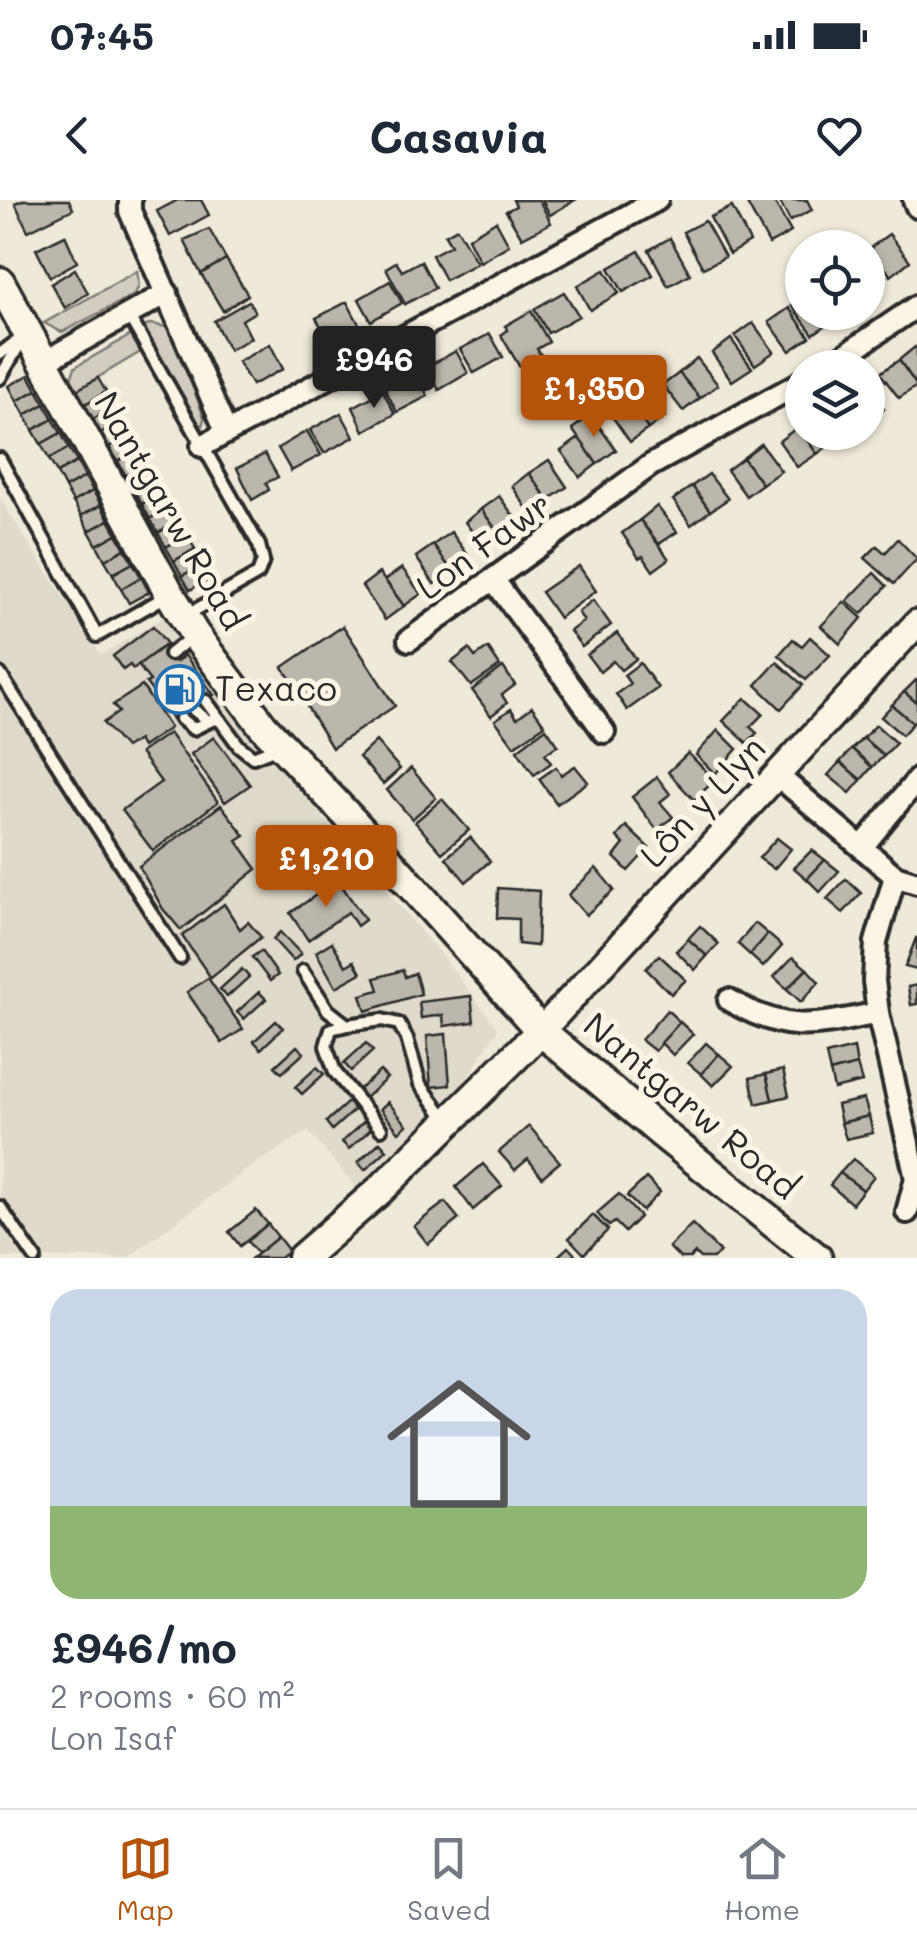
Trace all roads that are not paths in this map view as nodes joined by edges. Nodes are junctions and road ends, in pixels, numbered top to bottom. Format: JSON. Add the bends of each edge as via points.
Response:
{"nodes":[{"id":1,"x":130,"y":200,"type":"edge"},
{"id":2,"x":657,"y":200,"type":"edge"},
{"id":3,"x":914,"y":200,"type":"edge"},
{"id":4,"x":917,"y":207,"type":"edge"},
{"id":5,"x":0,"y":282,"type":"edge"},
{"id":6,"x":166,"y":293,"type":"junction"},
{"id":7,"x":917,"y":306,"type":"edge"},
{"id":8,"x":128,"y":316,"type":"junction"},
{"id":9,"x":26,"y":334,"type":"junction"},
{"id":10,"x":852,"y":350,"type":"edge"},
{"id":11,"x":0,"y":354,"type":"edge"},
{"id":12,"x":42,"y":363,"type":"junction"},
{"id":13,"x":0,"y":378,"type":"edge"},
{"id":14,"x":785,"y":391,"type":"edge"},
{"id":15,"x":226,"y":431,"type":"junction"},
{"id":16,"x":202,"y":446,"type":"junction"},
{"id":17,"x":0,"y":459,"type":"edge"},
{"id":18,"x":494,"y":580,"type":"junction"},
{"id":19,"x":917,"y":623,"type":"edge"},
{"id":20,"x":179,"y":635,"type":"junction"},
{"id":21,"x":409,"y":640,"type":"dead end"},
{"id":22,"x":0,"y":674,"type":"edge"},
{"id":23,"x":206,"y":701,"type":"dead end"},
{"id":24,"x":194,"y":710,"type":"dead end"},
{"id":25,"x":181,"y":719,"type":"dead end"},
{"id":26,"x":214,"y":721,"type":"junction"},
{"id":27,"x":604,"y":732,"type":"dead end"},
{"id":28,"x":282,"y":746,"type":"junction"},
{"id":29,"x":777,"y":775,"type":"junction"},
{"id":30,"x":917,"y":780,"type":"edge"},
{"id":31,"x":863,"y":846,"type":"junction"},
{"id":32,"x":895,"y":876,"type":"junction"},
{"id":33,"x":917,"y":883,"type":"edge"},
{"id":34,"x":180,"y":958,"type":"dead end"},
{"id":35,"x":304,"y":971,"type":"dead end"},
{"id":36,"x":729,"y":1000,"type":"dead end"},
{"id":37,"x":878,"y":1013,"type":"junction"},
{"id":38,"x":348,"y":1025,"type":"junction"},
{"id":39,"x":541,"y":1030,"type":"junction"},
{"id":40,"x":450,"y":1124,"type":"junction"},
{"id":41,"x":380,"y":1130,"type":"dead end"},
{"id":42,"x":0,"y":1207,"type":"edge"},
{"id":43,"x":907,"y":1212,"type":"dead end"},
{"id":44,"x":307,"y":1253,"type":"edge"},
{"id":45,"x":35,"y":1258,"type":"edge"},
{"id":46,"x":817,"y":1258,"type":"edge"}],
"edges":[{"from":1,"to":6,"type":"street"},
{"from":2,"to":15,"type":"street"},
{"from":3,"to":4,"type":"street"},
{"from":5,"to":9,"type":"main road","name":"Nantgarw Road"},
{"from":6,"to":8,"type":"street"},
{"from":6,"to":15,"type":"street"},
{"from":7,"to":10,"type":"street"},
{"from":8,"to":12,"type":"street"},
{"from":8,"to":16,"type":"lane"},
{"from":9,"to":11,"type":"lane"},
{"from":9,"to":12,"type":"main road","name":"Nantgarw Road"},
{"from":9,"to":13,"type":"lane"},
{"from":12,"to":20,"type":"main road","name":"Nantgarw Road"},
{"from":14,"to":18,"type":"street","name":"Lon Fawr","via":[[651,465]]},
{"from":15,"to":16,"type":"street"},
{"from":16,"to":20,"type":"lane","via":[[264,561],[258,574]]},
{"from":17,"to":20,"type":"lane","via":[[97,636]]},
{"from":18,"to":21,"type":"street","name":"Lon Fawr"},
{"from":18,"to":27,"type":"street"},
{"from":19,"to":29,"type":"street","name":"Lôn y Llyn"},
{"from":20,"to":28,"type":"main road","name":"Nantgarw Road"},
{"from":22,"to":34,"type":"lane"},
{"from":23,"to":26,"type":"lane"},
{"from":24,"to":26,"type":"lane"},
{"from":25,"to":26,"type":"lane","via":[[193,729]]},
{"from":26,"to":28,"type":"lane","via":[[253,757]]},
{"from":28,"to":39,"type":"main road","name":"Nantgarw Road"},
{"from":29,"to":31,"type":"street"},
{"from":29,"to":39,"type":"street","name":"Lôn y Llyn"},
{"from":30,"to":31,"type":"street"},
{"from":31,"to":32,"type":"street"},
{"from":32,"to":33,"type":"street"},
{"from":32,"to":37,"type":"street","via":[[876,942]]},
{"from":35,"to":38,"type":"lane","via":[[328,1010]]},
{"from":36,"to":37,"type":"street","via":[[778,1024]]},
{"from":37,"to":43,"type":"street","via":[[916,1178]]},
{"from":38,"to":40,"type":"lane","via":[[399,1024],[420,1084]]},
{"from":38,"to":41,"type":"lane","via":[[331,1029],[326,1046],[335,1072]]},
{"from":39,"to":40,"type":"main road"},
{"from":39,"to":46,"type":"main road","name":"Nantgarw Road"},
{"from":40,"to":44,"type":"main road"},
{"from":42,"to":45,"type":"lane"}]}
